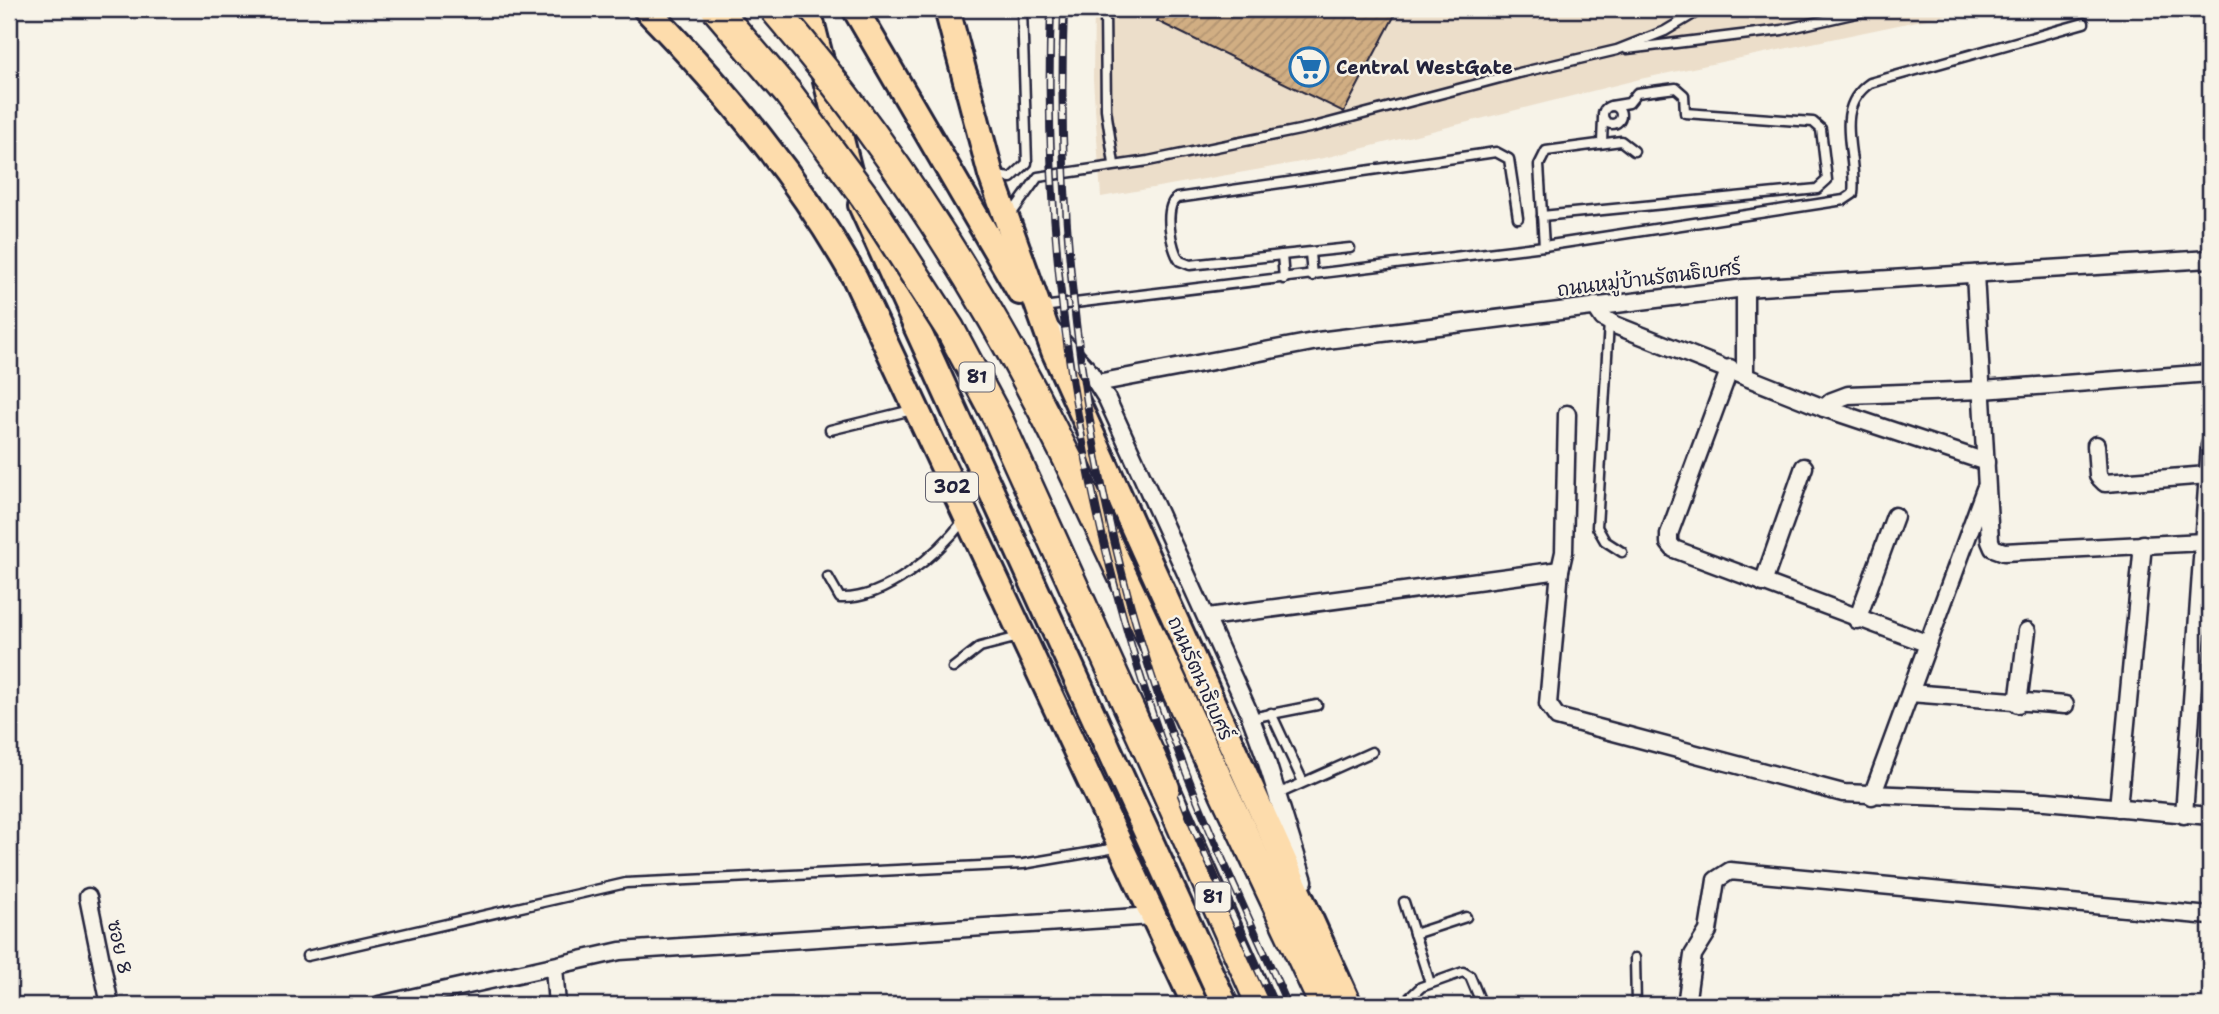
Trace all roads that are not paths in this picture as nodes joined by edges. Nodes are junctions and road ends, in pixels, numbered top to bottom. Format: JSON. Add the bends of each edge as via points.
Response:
{"nodes":[{"id":1,"x":646,"y":9,"type":"edge"},
{"id":2,"x":716,"y":9,"type":"edge"},
{"id":3,"x":774,"y":9,"type":"edge"},
{"id":4,"x":808,"y":9,"type":"edge"},
{"id":5,"x":855,"y":9,"type":"edge"},
{"id":6,"x":947,"y":9,"type":"edge"},
{"id":7,"x":1022,"y":9,"type":"edge"},
{"id":8,"x":1105,"y":9,"type":"edge"},
{"id":9,"x":1702,"y":9,"type":"edge"},
{"id":10,"x":1874,"y":9,"type":"edge"},
{"id":11,"x":2084,"y":23,"type":"dead end"},
{"id":12,"x":1617,"y":50,"type":"junction"},
{"id":13,"x":1611,"y":106,"type":"junction"},
{"id":14,"x":1603,"y":117,"type":"junction"},
{"id":15,"x":1602,"y":143,"type":"junction"},
{"id":16,"x":1634,"y":151,"type":"dead end"},
{"id":17,"x":1114,"y":164,"type":"junction"},
{"id":18,"x":991,"y":175,"type":"junction"},
{"id":19,"x":1542,"y":216,"type":"junction"},
{"id":20,"x":1518,"y":218,"type":"dead end"},
{"id":21,"x":1006,"y":222,"type":"junction"},
{"id":22,"x":1545,"y":246,"type":"junction"},
{"id":23,"x":1350,"y":248,"type":"dead end"},
{"id":24,"x":1310,"y":253,"type":"junction"},
{"id":25,"x":1282,"y":256,"type":"junction"},
{"id":26,"x":2210,"y":259,"type":"edge"},
{"id":27,"x":1975,"y":274,"type":"junction"},
{"id":28,"x":1312,"y":276,"type":"junction"},
{"id":29,"x":1284,"y":279,"type":"junction"},
{"id":30,"x":1745,"y":288,"type":"junction"},
{"id":31,"x":1595,"y":306,"type":"junction"},
{"id":32,"x":1040,"y":314,"type":"junction"},
{"id":33,"x":1609,"y":322,"type":"junction"},
{"id":34,"x":1054,"y":351,"type":"junction"},
{"id":35,"x":1737,"y":372,"type":"junction"},
{"id":36,"x":2210,"y":373,"type":"edge"},
{"id":37,"x":1097,"y":383,"type":"junction"},
{"id":38,"x":1983,"y":390,"type":"junction"},
{"id":39,"x":1824,"y":408,"type":"junction"},
{"id":40,"x":916,"y":409,"type":"junction"},
{"id":41,"x":1567,"y":414,"type":"dead end"},
{"id":42,"x":830,"y":430,"type":"dead end"},
{"id":43,"x":2096,"y":445,"type":"dead end"},
{"id":44,"x":2210,"y":445,"type":"edge"},
{"id":45,"x":1986,"y":462,"type":"junction"},
{"id":46,"x":1804,"y":467,"type":"dead end"},
{"id":47,"x":2208,"y":475,"type":"junction"},
{"id":48,"x":1987,"y":485,"type":"junction"},
{"id":49,"x":1895,"y":516,"type":"dead end"},
{"id":50,"x":967,"y":517,"type":"junction"},
{"id":51,"x":2204,"y":542,"type":"junction"},
{"id":52,"x":2143,"y":544,"type":"junction"},
{"id":53,"x":1622,"y":552,"type":"dead end"},
{"id":54,"x":2206,"y":569,"type":"edge"},
{"id":55,"x":1560,"y":570,"type":"junction"},
{"id":56,"x":828,"y":577,"type":"dead end"},
{"id":57,"x":1763,"y":583,"type":"junction"},
{"id":58,"x":1208,"y":617,"type":"junction"},
{"id":59,"x":1857,"y":620,"type":"junction"},
{"id":60,"x":2027,"y":631,"type":"dead end"},
{"id":61,"x":1022,"y":636,"type":"junction"},
{"id":62,"x":1926,"y":643,"type":"junction"},
{"id":63,"x":953,"y":668,"type":"dead end"},
{"id":64,"x":1910,"y":693,"type":"junction"},
{"id":65,"x":2018,"y":704,"type":"junction"},
{"id":66,"x":1317,"y":705,"type":"dead end"},
{"id":67,"x":2065,"y":705,"type":"dead end"},
{"id":68,"x":1271,"y":713,"type":"junction"},
{"id":69,"x":1251,"y":718,"type":"junction"},
{"id":70,"x":1372,"y":752,"type":"dead end"},
{"id":71,"x":1303,"y":782,"type":"junction"},
{"id":72,"x":1278,"y":794,"type":"junction"},
{"id":73,"x":1872,"y":796,"type":"junction"},
{"id":74,"x":2118,"y":808,"type":"junction"},
{"id":75,"x":2184,"y":815,"type":"junction"},
{"id":76,"x":2210,"y":816,"type":"edge"},
{"id":77,"x":1119,"y":848,"type":"junction"},
{"id":78,"x":88,"y":897,"type":"dead end"},
{"id":79,"x":1404,"y":902,"type":"dead end"},
{"id":80,"x":1152,"y":916,"type":"junction"},
{"id":81,"x":2210,"y":916,"type":"edge"},
{"id":82,"x":1466,"y":917,"type":"dead end"},
{"id":83,"x":1414,"y":933,"type":"junction"},
{"id":84,"x":1324,"y":950,"type":"junction"},
{"id":85,"x":307,"y":956,"type":"dead end"},
{"id":86,"x":1635,"y":958,"type":"dead end"},
{"id":87,"x":554,"y":967,"type":"junction"},
{"id":88,"x":1430,"y":983,"type":"junction"},
{"id":89,"x":451,"y":998,"type":"edge"},
{"id":90,"x":110,"y":1005,"type":"edge"},
{"id":91,"x":379,"y":1005,"type":"edge"},
{"id":92,"x":557,"y":1005,"type":"edge"},
{"id":93,"x":1195,"y":1005,"type":"edge"},
{"id":94,"x":1225,"y":1005,"type":"edge"},
{"id":95,"x":1261,"y":1005,"type":"edge"},
{"id":96,"x":1324,"y":1005,"type":"edge"},
{"id":97,"x":1349,"y":1005,"type":"edge"},
{"id":98,"x":1402,"y":1005,"type":"edge"},
{"id":99,"x":1482,"y":1005,"type":"edge"},
{"id":100,"x":1636,"y":1005,"type":"edge"},
{"id":101,"x":1686,"y":1005,"type":"edge"}],
"edges":[{"from":1,"to":40,"type":"main road","number":"302","via":[[746,119],[825,225],[884,336]]},
{"from":2,"to":95,"type":"highway","number":"81","bridge":true,"via":[[788,93],[865,197],[950,329],[998,419]]},
{"from":3,"to":96,"type":"highway","number":"81","bridge":true,"via":[[935,222],[1008,343],[1068,460]]},
{"from":4,"to":94,"type":"main road","bridge":true,"via":[[847,164],[875,240]]},
{"from":5,"to":34,"type":"main road"},
{"from":6,"to":18,"type":"main road"},
{"from":7,"to":18,"type":"lane","via":[[1027,163],[1012,178]]},
{"from":8,"to":17,"type":"lane","via":[[1106,109]]},
{"from":9,"to":12,"type":"lane"},
{"from":10,"to":12,"type":"lane","via":[[1782,30]]},
{"from":11,"to":22,"type":"lane","via":[[1870,83],[1857,92],[1848,115],[1853,194],[1844,200]]},
{"from":12,"to":17,"type":"lane","via":[[1314,127]]},
{"from":13,"to":14,"type":"lane"},
{"from":13,"to":14,"type":"lane","via":[[1619,108],[1620,119],[1612,124]]},
{"from":13,"to":19,"type":"lane","via":[[1629,103],[1637,93],[1676,88],[1683,93],[1685,113],[1813,122],[1821,130],[1827,180],[1817,189]]},
{"from":14,"to":15,"type":"lane"},
{"from":15,"to":16,"type":"lane","via":[[1625,142]]},
{"from":15,"to":19,"type":"lane","via":[[1551,148],[1543,155],[1539,165]]},
{"from":17,"to":21,"type":"lane","via":[[1038,177]]},
{"from":18,"to":21,"type":"main road"},
{"from":19,"to":22,"type":"lane"},
{"from":20,"to":25,"type":"lane","via":[[1509,159],[1496,152],[1171,202],[1175,254],[1184,263]]},
{"from":21,"to":32,"type":"main road"},
{"from":22,"to":28,"type":"lane"},
{"from":23,"to":24,"type":"lane"},
{"from":24,"to":25,"type":"lane"},
{"from":24,"to":28,"type":"lane"},
{"from":25,"to":29,"type":"lane"},
{"from":26,"to":27,"type":"street","name":"ถนนหมู่บ้านรัตนธิเบศร์"},
{"from":27,"to":30,"type":"street","name":"ถนนหมู่บ้านรัตนธิเบศร์"},
{"from":27,"to":38,"type":"street"},
{"from":28,"to":29,"type":"lane"},
{"from":29,"to":32,"type":"lane"},
{"from":30,"to":31,"type":"street","name":"ถนนหมู่บ้านรัตนธิเบศร์"},
{"from":30,"to":35,"type":"street"},
{"from":31,"to":33,"type":"street"},
{"from":31,"to":37,"type":"street","name":"ถนนหมู่บ้านรัตนธิเบศร์","via":[[1318,341]]},
{"from":32,"to":34,"type":"main road"},
{"from":32,"to":37,"type":"street"},
{"from":33,"to":35,"type":"street"},
{"from":33,"to":53,"type":"lane","via":[[1597,527],[1605,541]]},
{"from":34,"to":84,"type":"main road","name":"ถนนรัตนาธิเบศร์"},
{"from":35,"to":39,"type":"street"},
{"from":35,"to":57,"type":"street","via":[[1669,544],[1674,550]]},
{"from":36,"to":38,"type":"street"},
{"from":37,"to":58,"type":"street"},
{"from":38,"to":39,"type":"street","via":[[1848,395]]},
{"from":38,"to":45,"type":"street"},
{"from":39,"to":45,"type":"street"},
{"from":40,"to":42,"type":"lane"},
{"from":40,"to":50,"type":"main road","number":"302"},
{"from":41,"to":55,"type":"street"},
{"from":43,"to":47,"type":"street","via":[[2098,476],[2105,483]]},
{"from":44,"to":47,"type":"street"},
{"from":45,"to":48,"type":"street"},
{"from":46,"to":57,"type":"street"},
{"from":47,"to":51,"type":"street"},
{"from":48,"to":52,"type":"street","via":[[1990,541],[1997,551]]},
{"from":48,"to":62,"type":"street"},
{"from":49,"to":59,"type":"street"},
{"from":50,"to":56,"type":"lane","via":[[934,554],[894,582],[840,598]]},
{"from":50,"to":61,"type":"main road","number":"302"},
{"from":51,"to":52,"type":"street"},
{"from":51,"to":54,"type":"street"},
{"from":52,"to":74,"type":"street"},
{"from":54,"to":75,"type":"street"},
{"from":55,"to":58,"type":"street"},
{"from":55,"to":73,"type":"street","via":[[1548,704],[1557,717],[1798,782]]},
{"from":57,"to":59,"type":"street"},
{"from":58,"to":69,"type":"street"},
{"from":59,"to":62,"type":"street"},
{"from":60,"to":65,"type":"street"},
{"from":61,"to":63,"type":"lane","via":[[980,648]]},
{"from":61,"to":77,"type":"main road","number":"302"},
{"from":62,"to":64,"type":"street"},
{"from":64,"to":65,"type":"street"},
{"from":64,"to":73,"type":"street"},
{"from":65,"to":67,"type":"street"},
{"from":66,"to":68,"type":"lane"},
{"from":68,"to":69,"type":"lane"},
{"from":68,"to":71,"type":"lane"},
{"from":69,"to":72,"type":"street"},
{"from":70,"to":71,"type":"lane"},
{"from":71,"to":72,"type":"lane"},
{"from":72,"to":84,"type":"street"},
{"from":73,"to":74,"type":"street"},
{"from":74,"to":75,"type":"street"},
{"from":75,"to":76,"type":"street"},
{"from":77,"to":80,"type":"main road","number":"302"},
{"from":77,"to":85,"type":"lane","via":[[1023,864],[626,883]]},
{"from":78,"to":90,"type":"street","name":"ซอย 8"},
{"from":79,"to":83,"type":"lane"},
{"from":80,"to":87,"type":"street","via":[[620,951]]},
{"from":80,"to":93,"type":"main road","number":"302"},
{"from":81,"to":101,"type":"street","via":[[1730,871],[1716,880],[1708,932],[1693,955]]},
{"from":82,"to":83,"type":"lane"},
{"from":83,"to":88,"type":"lane"},
{"from":84,"to":97,"type":"main road","name":"ถนนรัตนาธิเบศร์"},
{"from":86,"to":100,"type":"lane"},
{"from":87,"to":89,"type":"street"},
{"from":87,"to":92,"type":"street"},
{"from":88,"to":98,"type":"lane"},
{"from":88,"to":99,"type":"lane","via":[[1463,972],[1470,976]]},
{"from":89,"to":91,"type":"street"}]}
